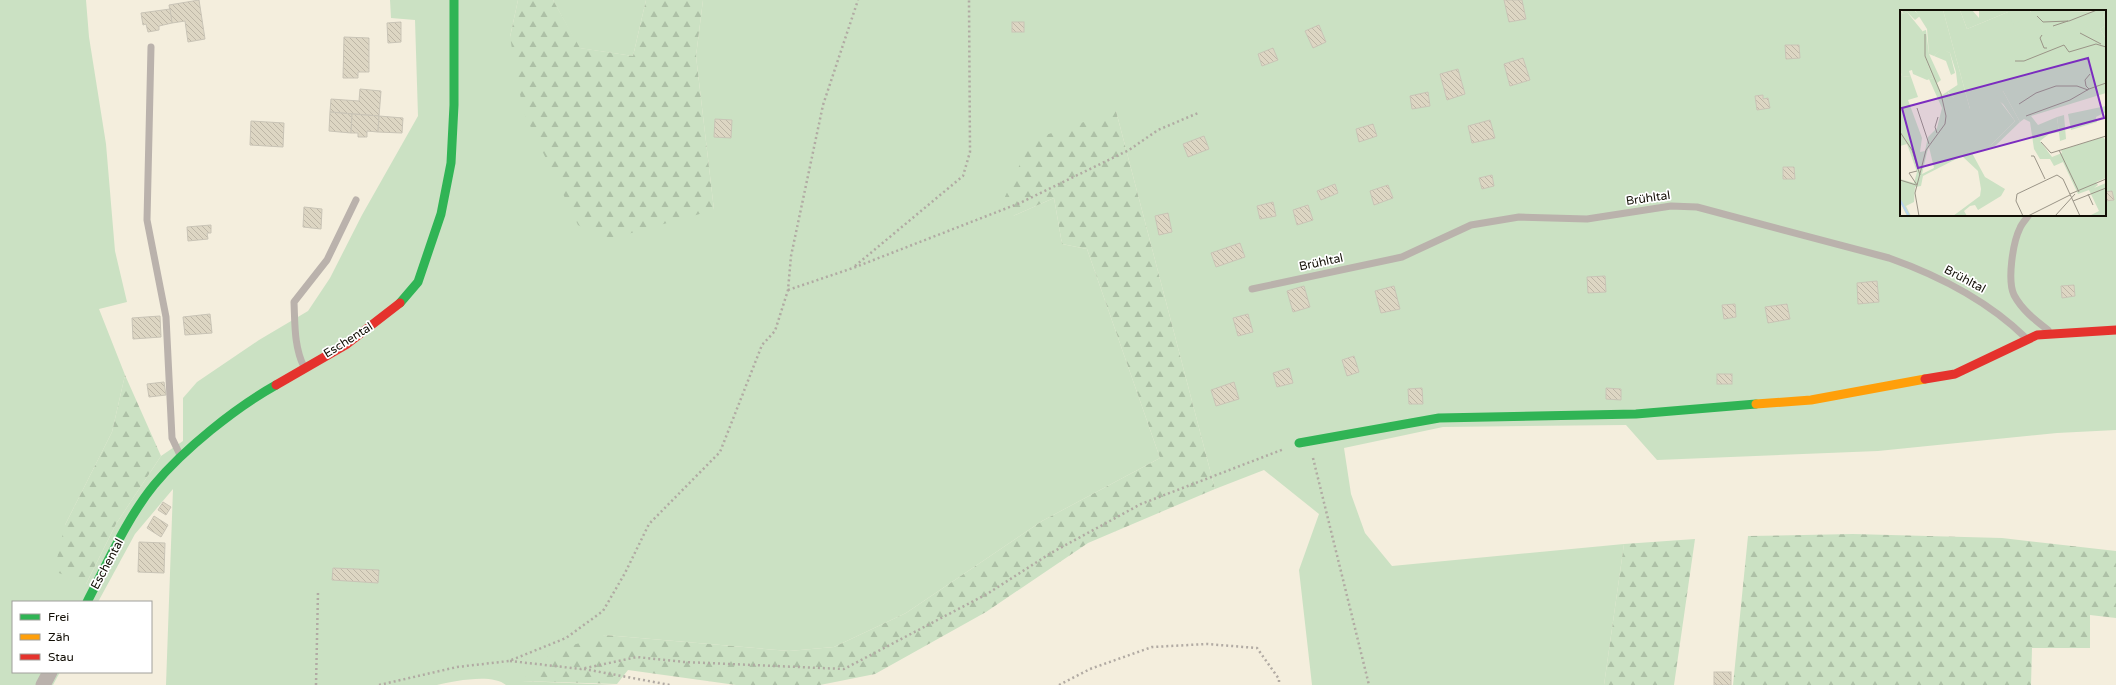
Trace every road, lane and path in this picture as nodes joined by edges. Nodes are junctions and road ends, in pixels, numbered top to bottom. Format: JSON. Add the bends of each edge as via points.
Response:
{"nodes":[{"id":1,"x":454,"y":0,"type":"edge"},
{"id":2,"x":858,"y":0,"type":"edge"},
{"id":3,"x":969,"y":0,"type":"edge"},
{"id":4,"x":151,"y":47,"type":"dead end"},
{"id":5,"x":1198,"y":113,"type":"dead end"},
{"id":6,"x":356,"y":200,"type":"dead end"},
{"id":7,"x":2028,"y":216,"type":"edge"},
{"id":8,"x":853,"y":268,"type":"junction"},
{"id":9,"x":1252,"y":289,"type":"dead end"},
{"id":10,"x":788,"y":290,"type":"junction"},
{"id":11,"x":2116,"y":330,"type":"edge"},
{"id":12,"x":2054,"y":334,"type":"junction"},
{"id":13,"x":2028,"y":340,"type":"junction"},
{"id":14,"x":304,"y":367,"type":"junction"},
{"id":15,"x":1304,"y":442,"type":"junction"},
{"id":16,"x":180,"y":456,"type":"junction"},
{"id":17,"x":318,"y":592,"type":"dead end"},
{"id":18,"x":88,"y":601,"type":"edge"},
{"id":19,"x":509,"y":661,"type":"junction"},
{"id":20,"x":581,"y":669,"type":"junction"},
{"id":21,"x":49,"y":673,"type":"edge"},
{"id":22,"x":43,"y":685,"type":"edge"},
{"id":23,"x":316,"y":685,"type":"edge"},
{"id":24,"x":379,"y":685,"type":"edge"},
{"id":25,"x":670,"y":685,"type":"edge"},
{"id":26,"x":1059,"y":685,"type":"edge"},
{"id":27,"x":1279,"y":685,"type":"edge"},
{"id":28,"x":1369,"y":685,"type":"edge"}],
"edges":[{"from":1,"to":14,"type":"street","name":"Eschental","via":[[451,163],[441,214],[418,282],[407,297],[383,318],[347,344]]},
{"from":2,"to":10,"type":"path","via":[[823,105],[791,256]]},
{"from":3,"to":8,"type":"path","via":[[970,152],[962,176]]},
{"from":4,"to":16,"type":"lane","via":[[147,220],[166,317],[172,438]]},
{"from":5,"to":8,"type":"path","via":[[1158,130],[1129,150],[1020,203]]},
{"from":6,"to":14,"type":"lane","via":[[327,260],[294,302],[299,358]]},
{"from":7,"to":12,"type":"lane","via":[[2020,228],[2013,250],[2013,294],[2028,315]]},
{"from":8,"to":10,"type":"path"},
{"from":9,"to":13,"type":"lane","name":"Brühltal","via":[[1402,256],[1471,225],[1519,217],[1587,219],[1671,206],[1697,207],[1920,268],[1978,298]]},
{"from":10,"to":19,"type":"path","via":[[775,331],[762,345],[720,452],[649,524],[603,611],[566,638]]},
{"from":11,"to":12,"type":"street"},
{"from":12,"to":13,"type":"street","via":[[2037,335]]},
{"from":13,"to":15,"type":"street","via":[[1955,374],[1811,400],[1636,414],[1439,418]]},
{"from":14,"to":16,"type":"street","name":"Eschental","via":[[254,397]]},
{"from":15,"to":20,"type":"path","via":[[1141,504],[1051,553],[987,594],[844,669],[684,662],[637,657]]},
{"from":15,"to":28,"type":"path"},
{"from":16,"to":18,"type":"street","name":"Eschental","via":[[152,486]]},
{"from":17,"to":23,"type":"path"},
{"from":19,"to":20,"type":"path"},
{"from":19,"to":24,"type":"path","via":[[458,667]]},
{"from":20,"to":25,"type":"path"},
{"from":21,"to":22,"type":"street"},
{"from":26,"to":27,"type":"path","via":[[1090,669],[1152,647],[1207,644],[1257,648],[1279,679]]}]}
